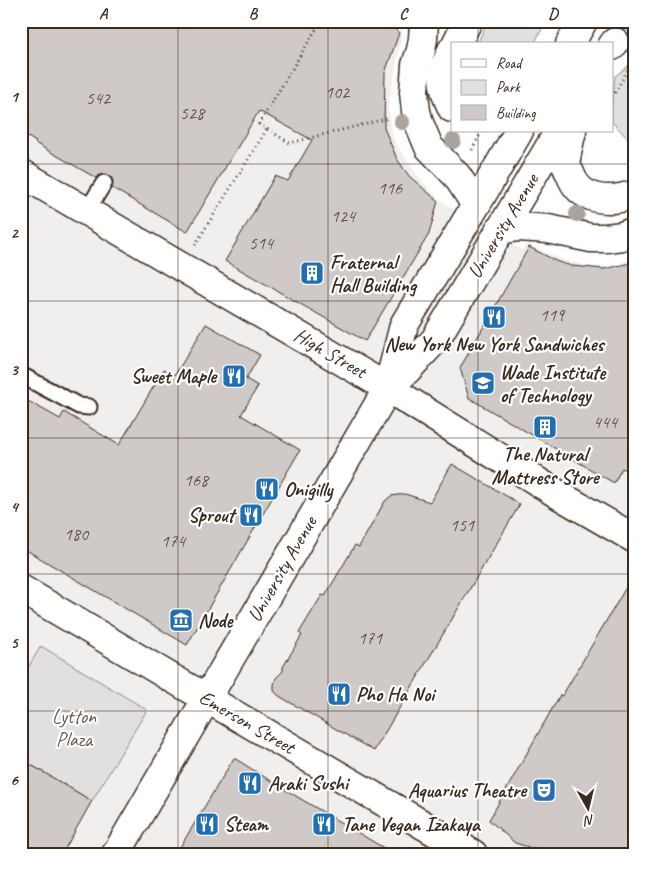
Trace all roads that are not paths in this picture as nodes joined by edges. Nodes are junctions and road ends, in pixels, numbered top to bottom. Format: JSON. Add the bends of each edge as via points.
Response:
{"nodes":[{"id":1,"x":424,"y":21,"type":"edge"},
{"id":2,"x":451,"y":52,"type":"edge"},
{"id":3,"x":451,"y":106,"type":"edge"},
{"id":4,"x":517,"y":132,"type":"edge"},
{"id":5,"x":558,"y":132,"type":"edge"},
{"id":6,"x":572,"y":132,"type":"edge"},
{"id":7,"x":21,"y":174,"type":"edge"},
{"id":8,"x":104,"y":183,"type":"dead end"},
{"id":9,"x":635,"y":194,"type":"edge"},
{"id":10,"x":476,"y":205,"type":"junction"},
{"id":11,"x":86,"y":212,"type":"junction"},
{"id":12,"x":499,"y":230,"type":"junction"},
{"id":13,"x":635,"y":232,"type":"edge"},
{"id":14,"x":24,"y":376,"type":"edge"},
{"id":15,"x":388,"y":388,"type":"junction"},
{"id":16,"x":89,"y":407,"type":"dead end"},
{"id":17,"x":635,"y":539,"type":"edge"},
{"id":18,"x":21,"y":589,"type":"edge"},
{"id":19,"x":207,"y":698,"type":"junction"},
{"id":20,"x":116,"y":854,"type":"edge"},
{"id":21,"x":473,"y":854,"type":"edge"}],
"edges":[{"from":1,"to":10,"type":"street","via":[[414,78],[416,111],[429,147],[457,176]]},
{"from":2,"to":3,"type":"street","via":[[443,79]]},
{"from":4,"to":10,"type":"street","name":"University Avenue"},
{"from":5,"to":12,"type":"street","name":"University Avenue"},
{"from":6,"to":9,"type":"street","via":[[566,162],[579,189],[595,198],[611,200]]},
{"from":7,"to":11,"type":"street","name":"High Street"},
{"from":8,"to":11,"type":"lane"},
{"from":10,"to":15,"type":"street","name":"University Avenue","via":[[404,325]]},
{"from":11,"to":15,"type":"street","name":"High Street"},
{"from":12,"to":13,"type":"street","via":[[518,226],[548,228],[584,237],[606,238]]},
{"from":12,"to":15,"type":"street","name":"University Avenue","via":[[435,340]]},
{"from":14,"to":16,"type":"lane","via":[[79,406]]},
{"from":15,"to":17,"type":"street","name":"High Street"},
{"from":15,"to":19,"type":"street","name":"University Avenue"},
{"from":18,"to":19,"type":"street","name":"Emerson Street"},
{"from":19,"to":20,"type":"street","name":"University Avenue"},
{"from":19,"to":21,"type":"street","name":"Emerson Street"}]}
